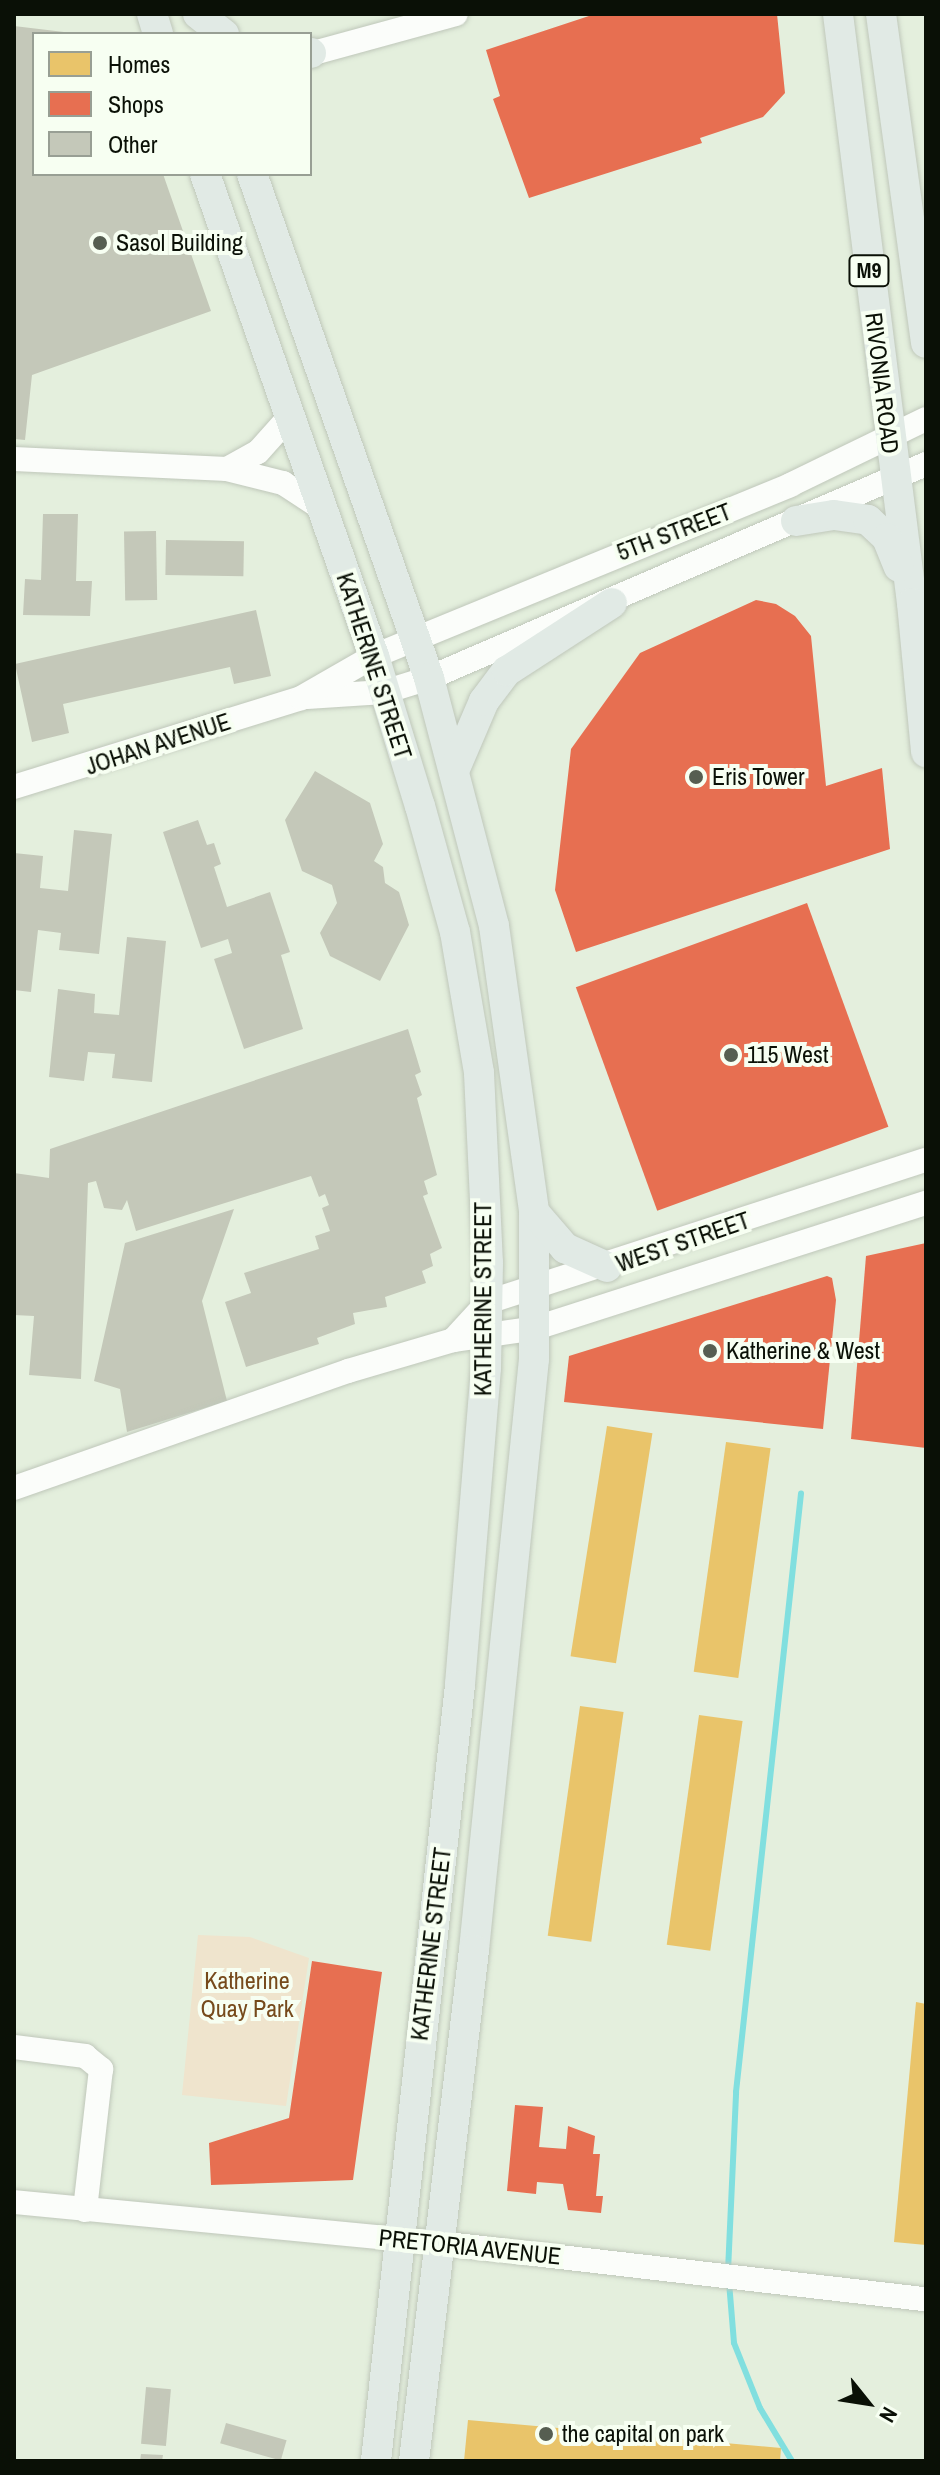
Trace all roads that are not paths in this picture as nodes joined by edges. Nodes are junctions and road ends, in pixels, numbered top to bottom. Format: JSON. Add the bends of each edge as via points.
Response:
{"nodes":[{"id":1,"x":197,"y":14,"type":"edge"},
{"id":2,"x":456,"y":14,"type":"edge"},
{"id":3,"x":838,"y":14,"type":"edge"},
{"id":4,"x":874,"y":14,"type":"edge"},
{"id":5,"x":881,"y":14,"type":"edge"},
{"id":6,"x":221,"y":32,"type":"edge"},
{"id":7,"x":312,"y":52,"type":"edge"},
{"id":8,"x":849,"y":104,"type":"junction"},
{"id":9,"x":206,"y":176,"type":"edge"},
{"id":10,"x":253,"y":176,"type":"edge"},
{"id":11,"x":926,"y":336,"type":"edge"},
{"id":12,"x":926,"y":343,"type":"edge"},
{"id":13,"x":291,"y":415,"type":"junction"},
{"id":14,"x":926,"y":419,"type":"edge"},
{"id":15,"x":888,"y":438,"type":"junction"},
{"id":16,"x":14,"y":459,"type":"edge"},
{"id":17,"x":926,"y":464,"type":"edge"},
{"id":18,"x":227,"y":469,"type":"junction"},
{"id":19,"x":895,"y":478,"type":"junction"},
{"id":20,"x":318,"y":506,"type":"junction"},
{"id":21,"x":796,"y":521,"type":"junction"},
{"id":22,"x":612,"y":603,"type":"junction"},
{"id":23,"x":912,"y":603,"type":"junction"},
{"id":24,"x":418,"y":637,"type":"junction"},
{"id":25,"x":374,"y":656,"type":"junction"},
{"id":26,"x":429,"y":678,"type":"junction"},
{"id":27,"x":384,"y":692,"type":"junction"},
{"id":28,"x":301,"y":698,"type":"junction"},
{"id":29,"x":926,"y":752,"type":"edge"},
{"id":30,"x":454,"y":771,"type":"junction"},
{"id":31,"x":14,"y":787,"type":"edge"},
{"id":32,"x":926,"y":1160,"type":"edge"},
{"id":33,"x":926,"y":1203,"type":"edge"},
{"id":34,"x":534,"y":1212,"type":"junction"},
{"id":35,"x":607,"y":1267,"type":"junction"},
{"id":36,"x":536,"y":1290,"type":"junction"},
{"id":37,"x":488,"y":1302,"type":"junction"},
{"id":38,"x":536,"y":1328,"type":"junction"},
{"id":39,"x":487,"y":1339,"type":"junction"},
{"id":40,"x":453,"y":1340,"type":"junction"},
{"id":41,"x":14,"y":1488,"type":"edge"},
{"id":42,"x":14,"y":2047,"type":"edge"},
{"id":43,"x":14,"y":2202,"type":"edge"},
{"id":44,"x":85,"y":2210,"type":"junction"},
{"id":45,"x":396,"y":2239,"type":"junction"},
{"id":46,"x":439,"y":2243,"type":"junction"},
{"id":47,"x":926,"y":2299,"type":"edge"},
{"id":48,"x":376,"y":2461,"type":"edge"},
{"id":49,"x":398,"y":2461,"type":"edge"},
{"id":50,"x":414,"y":2461,"type":"edge"}],
"edges":[{"from":1,"to":6,"type":"main road"},
{"from":2,"to":7,"type":"street"},
{"from":3,"to":8,"type":"main road","name":"RIVONIA ROAD","number":"M9"},
{"from":4,"to":8,"type":"main road","via":[[865,83]]},
{"from":5,"to":11,"type":"main road","name":"RIVONIA ROAD","number":"M9"},
{"from":8,"to":15,"type":"main road","name":"RIVONIA ROAD","number":"M9"},
{"from":9,"to":13,"type":"main road","name":"KATHERINE STREET"},
{"from":10,"to":24,"type":"main road","name":"KATHERINE STREET"},
{"from":11,"to":12,"type":"main road","name":"RIVONIA ROAD","number":"M9"},
{"from":13,"to":18,"type":"street","via":[[258,452]]},
{"from":13,"to":20,"type":"main road","name":"KATHERINE STREET"},
{"from":14,"to":15,"type":"street","name":"5TH STREET"},
{"from":15,"to":19,"type":"main road","name":"RIVONIA ROAD","number":"M9"},
{"from":15,"to":24,"type":"street","name":"5TH STREET","via":[[778,490]]},
{"from":16,"to":18,"type":"street"},
{"from":17,"to":19,"type":"street","name":"5TH STREET"},
{"from":18,"to":20,"type":"street","via":[[283,483]]},
{"from":19,"to":21,"type":"street","name":"5TH STREET"},
{"from":19,"to":23,"type":"main road","name":"RIVONIA ROAD","number":"M9"},
{"from":20,"to":25,"type":"main road","name":"KATHERINE STREET"},
{"from":21,"to":22,"type":"street","name":"5TH STREET"},
{"from":21,"to":23,"type":"main road","via":[[834,515],[868,520],[887,538]]},
{"from":22,"to":26,"type":"street","name":"5TH STREET"},
{"from":22,"to":30,"type":"main road","via":[[507,671],[484,701]]},
{"from":23,"to":29,"type":"main road","name":"RIVONIA ROAD","number":"M9"},
{"from":24,"to":25,"type":"street","name":"5TH STREET"},
{"from":24,"to":26,"type":"main road","name":"KATHERINE STREET"},
{"from":25,"to":27,"type":"main road","name":"KATHERINE STREET"},
{"from":25,"to":28,"type":"street","name":"JOHAN AVENUE"},
{"from":26,"to":27,"type":"street","name":"5TH STREET"},
{"from":26,"to":30,"type":"main road","name":"KATHERINE STREET"},
{"from":27,"to":28,"type":"street","name":"JOHAN AVENUE"},
{"from":27,"to":37,"type":"main road","name":"KATHERINE STREET","via":[[455,932],[473,1026]]},
{"from":28,"to":31,"type":"street","name":"JOHAN AVENUE"},
{"from":30,"to":34,"type":"main road","name":"KATHERINE STREET","via":[[494,926]]},
{"from":32,"to":35,"type":"street","name":"WEST STREET"},
{"from":33,"to":38,"type":"street","name":"WEST STREET"},
{"from":34,"to":35,"type":"main road","via":[[565,1248]]},
{"from":34,"to":36,"type":"main road","name":"KATHERINE STREET"},
{"from":35,"to":36,"type":"street","name":"WEST STREET"},
{"from":36,"to":37,"type":"street","name":"WEST STREET"},
{"from":36,"to":38,"type":"main road","name":"KATHERINE STREET"},
{"from":37,"to":39,"type":"main road","name":"KATHERINE STREET"},
{"from":37,"to":40,"type":"street"},
{"from":38,"to":39,"type":"street","name":"WEST STREET"},
{"from":38,"to":45,"type":"main road","via":[[524,1361],[515,1418],[422,2215]]},
{"from":38,"to":46,"type":"main road","name":"KATHERINE STREET"},
{"from":39,"to":40,"type":"street","name":"WEST STREET"},
{"from":39,"to":45,"type":"main road","name":"KATHERINE STREET","via":[[460,1685]]},
{"from":40,"to":41,"type":"street","name":"WEST STREET","via":[[348,1371]]},
{"from":42,"to":44,"type":"street","via":[[85,2056],[101,2069]]},
{"from":43,"to":44,"type":"street","name":"PRETORIA AVENUE"},
{"from":44,"to":45,"type":"street","name":"PRETORIA AVENUE"},
{"from":45,"to":46,"type":"street","name":"PRETORIA AVENUE"},
{"from":45,"to":48,"type":"main road","name":"KATHERINE STREET"},
{"from":46,"to":47,"type":"street","name":"PRETORIA AVENUE"},
{"from":46,"to":49,"type":"main road","via":[[416,2301]]},
{"from":46,"to":50,"type":"main road","name":"KATHERINE STREET"}]}
